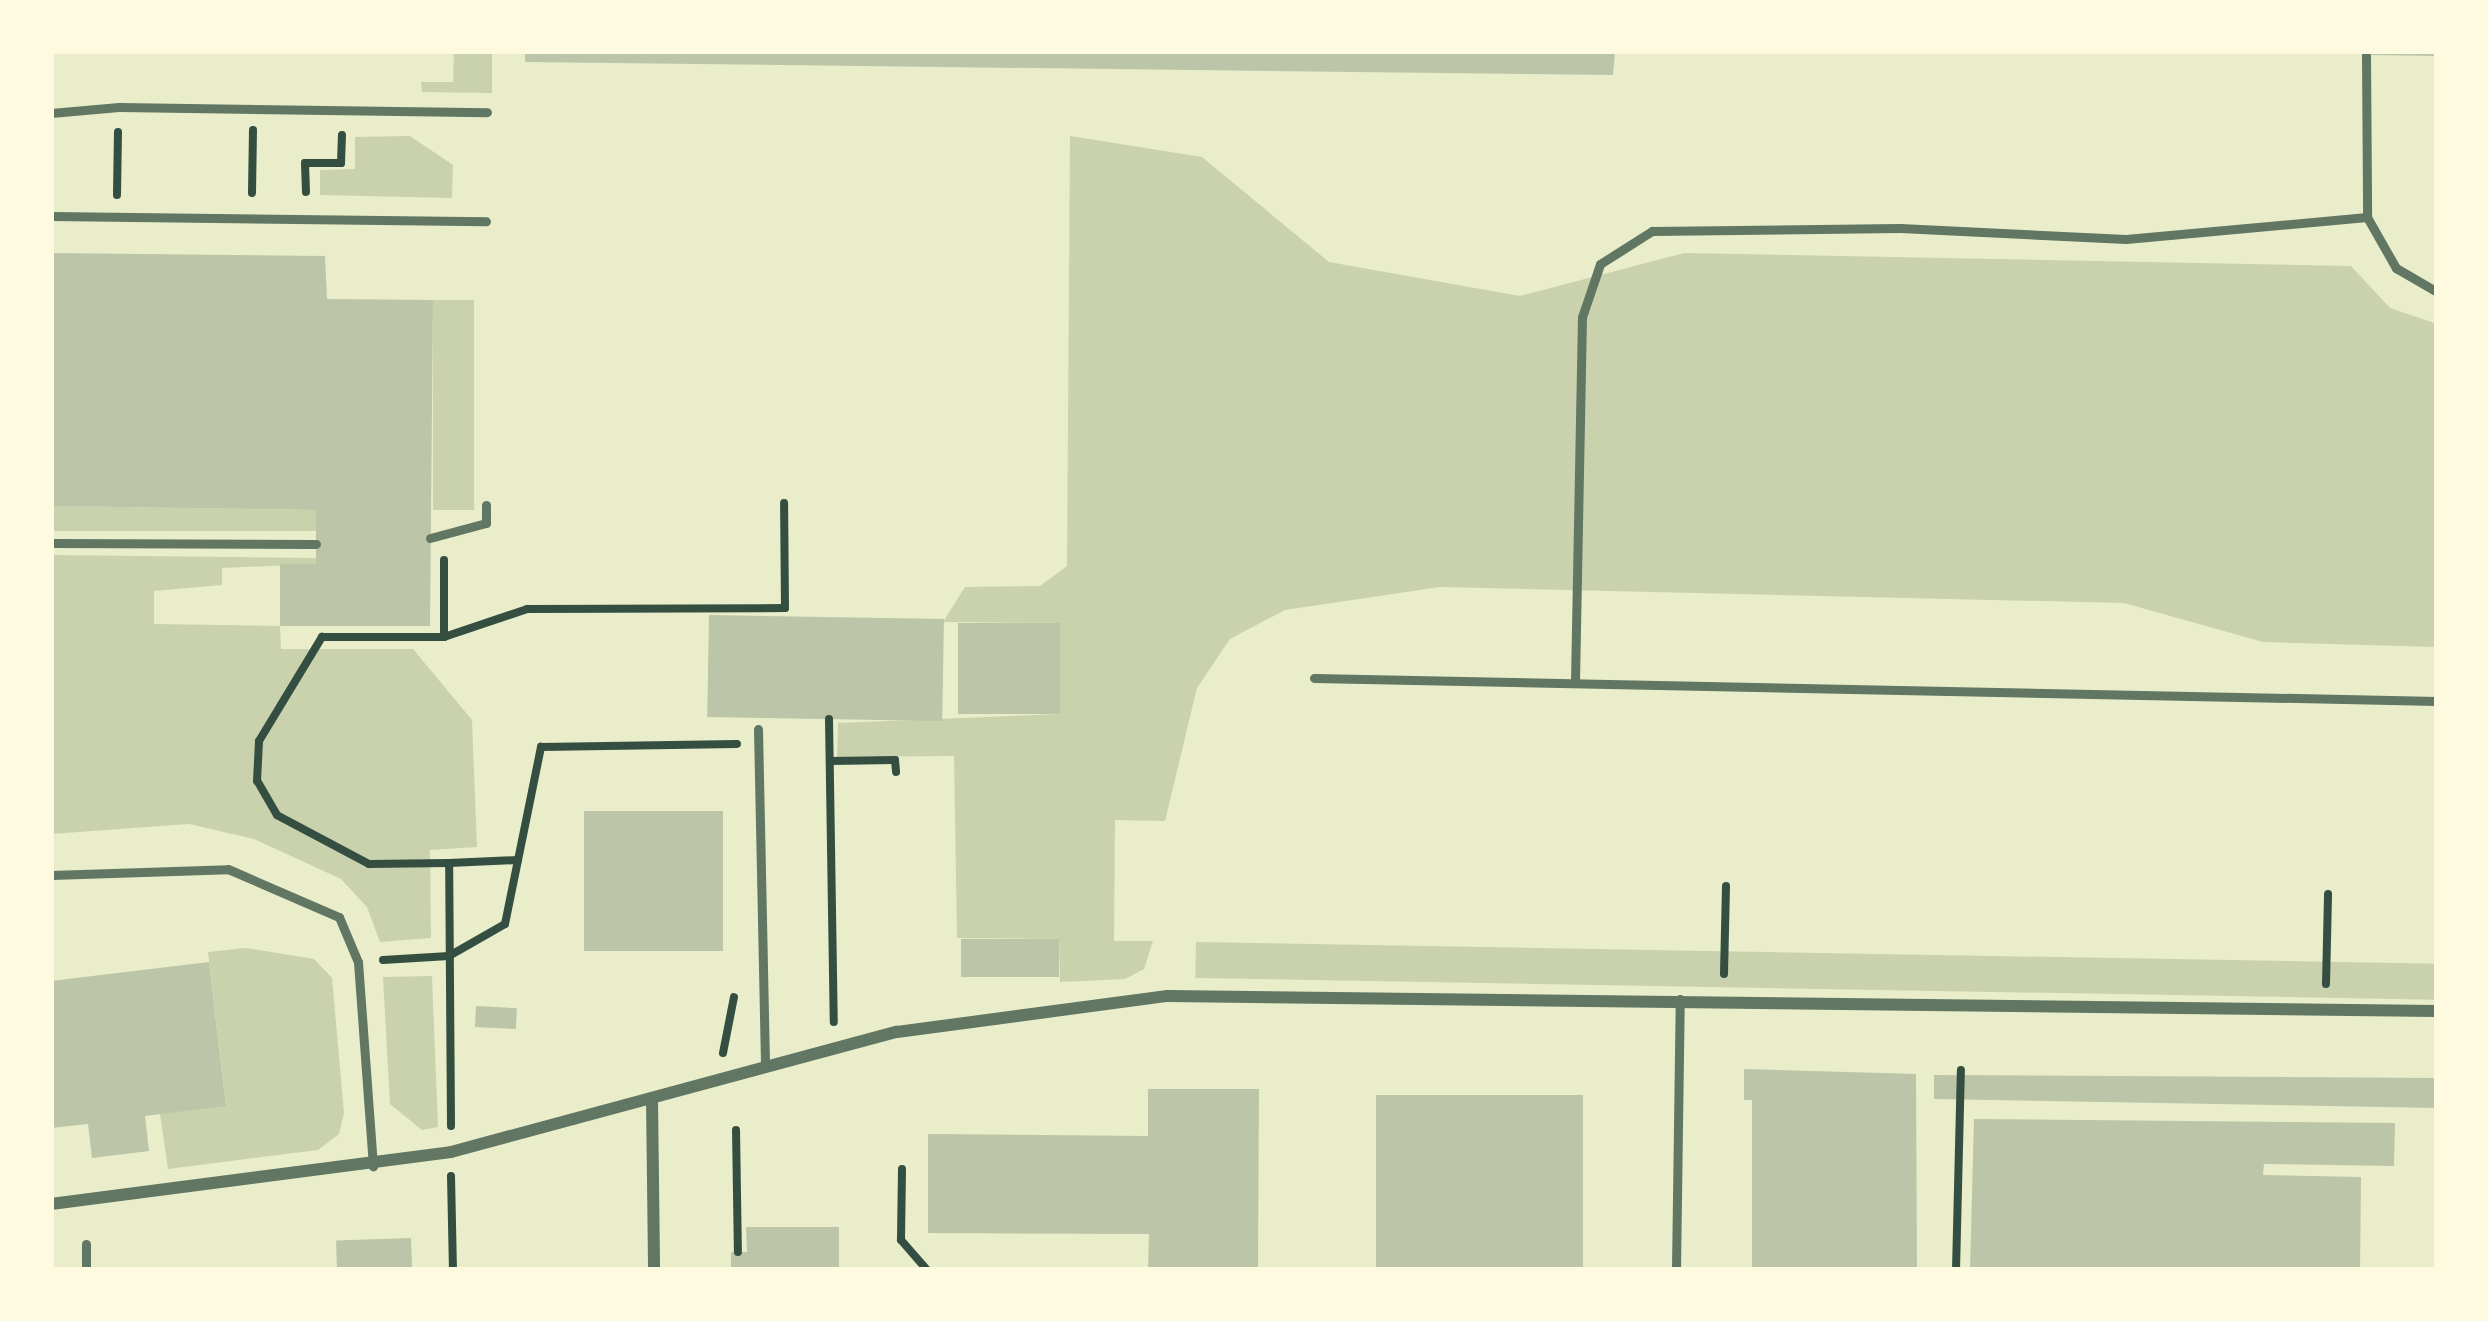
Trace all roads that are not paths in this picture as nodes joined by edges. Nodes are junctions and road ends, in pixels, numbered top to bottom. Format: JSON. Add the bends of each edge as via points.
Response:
{"nodes":[{"id":1,"x":2366,"y":55,"type":"dead end"},
{"id":2,"x":487,"y":112,"type":"dead end"},
{"id":3,"x":51,"y":113,"type":"edge"},
{"id":4,"x":51,"y":216,"type":"edge"},
{"id":5,"x":2367,"y":217,"type":"junction"},
{"id":6,"x":486,"y":220,"type":"dead end"},
{"id":7,"x":2437,"y":292,"type":"edge"},
{"id":8,"x":486,"y":506,"type":"dead end"},
{"id":9,"x":430,"y":538,"type":"dead end"},
{"id":10,"x":51,"y":543,"type":"edge"},
{"id":11,"x":316,"y":544,"type":"dead end"},
{"id":12,"x":1314,"y":678,"type":"dead end"},
{"id":13,"x":1575,"y":681,"type":"junction"},
{"id":14,"x":2437,"y":701,"type":"edge"},
{"id":15,"x":758,"y":729,"type":"dead end"},
{"id":16,"x":51,"y":875,"type":"edge"},
{"id":17,"x":1680,"y":999,"type":"junction"},
{"id":18,"x":2437,"y":1011,"type":"edge"},
{"id":19,"x":766,"y":1067,"type":"junction"},
{"id":20,"x":652,"y":1099,"type":"junction"},
{"id":21,"x":373,"y":1166,"type":"junction"},
{"id":22,"x":51,"y":1204,"type":"edge"},
{"id":23,"x":86,"y":1244,"type":"dead end"},
{"id":24,"x":86,"y":1270,"type":"edge"},
{"id":25,"x":654,"y":1270,"type":"edge"},
{"id":26,"x":1676,"y":1270,"type":"edge"}],
"edges":[{"from":1,"to":5,"type":"lane"},
{"from":2,"to":3,"type":"lane"},
{"from":4,"to":6,"type":"lane"},
{"from":5,"to":7,"type":"lane","via":[[2396,268]]},
{"from":5,"to":13,"type":"lane","via":[[2126,239],[1900,228],[1652,231],[1600,264],[1582,317]]},
{"from":8,"to":9,"type":"lane","via":[[486,523]]},
{"from":10,"to":11,"type":"lane"},
{"from":12,"to":13,"type":"lane"},
{"from":13,"to":14,"type":"lane"},
{"from":15,"to":19,"type":"lane"},
{"from":16,"to":21,"type":"lane","via":[[229,869],[339,917],[358,962]]},
{"from":17,"to":18,"type":"street"},
{"from":17,"to":19,"type":"street","via":[[1168,996],[920,1028]]},
{"from":17,"to":26,"type":"lane"},
{"from":19,"to":20,"type":"street"},
{"from":20,"to":21,"type":"street"},
{"from":20,"to":25,"type":"street"},
{"from":21,"to":22,"type":"street"},
{"from":23,"to":24,"type":"lane"}]}
